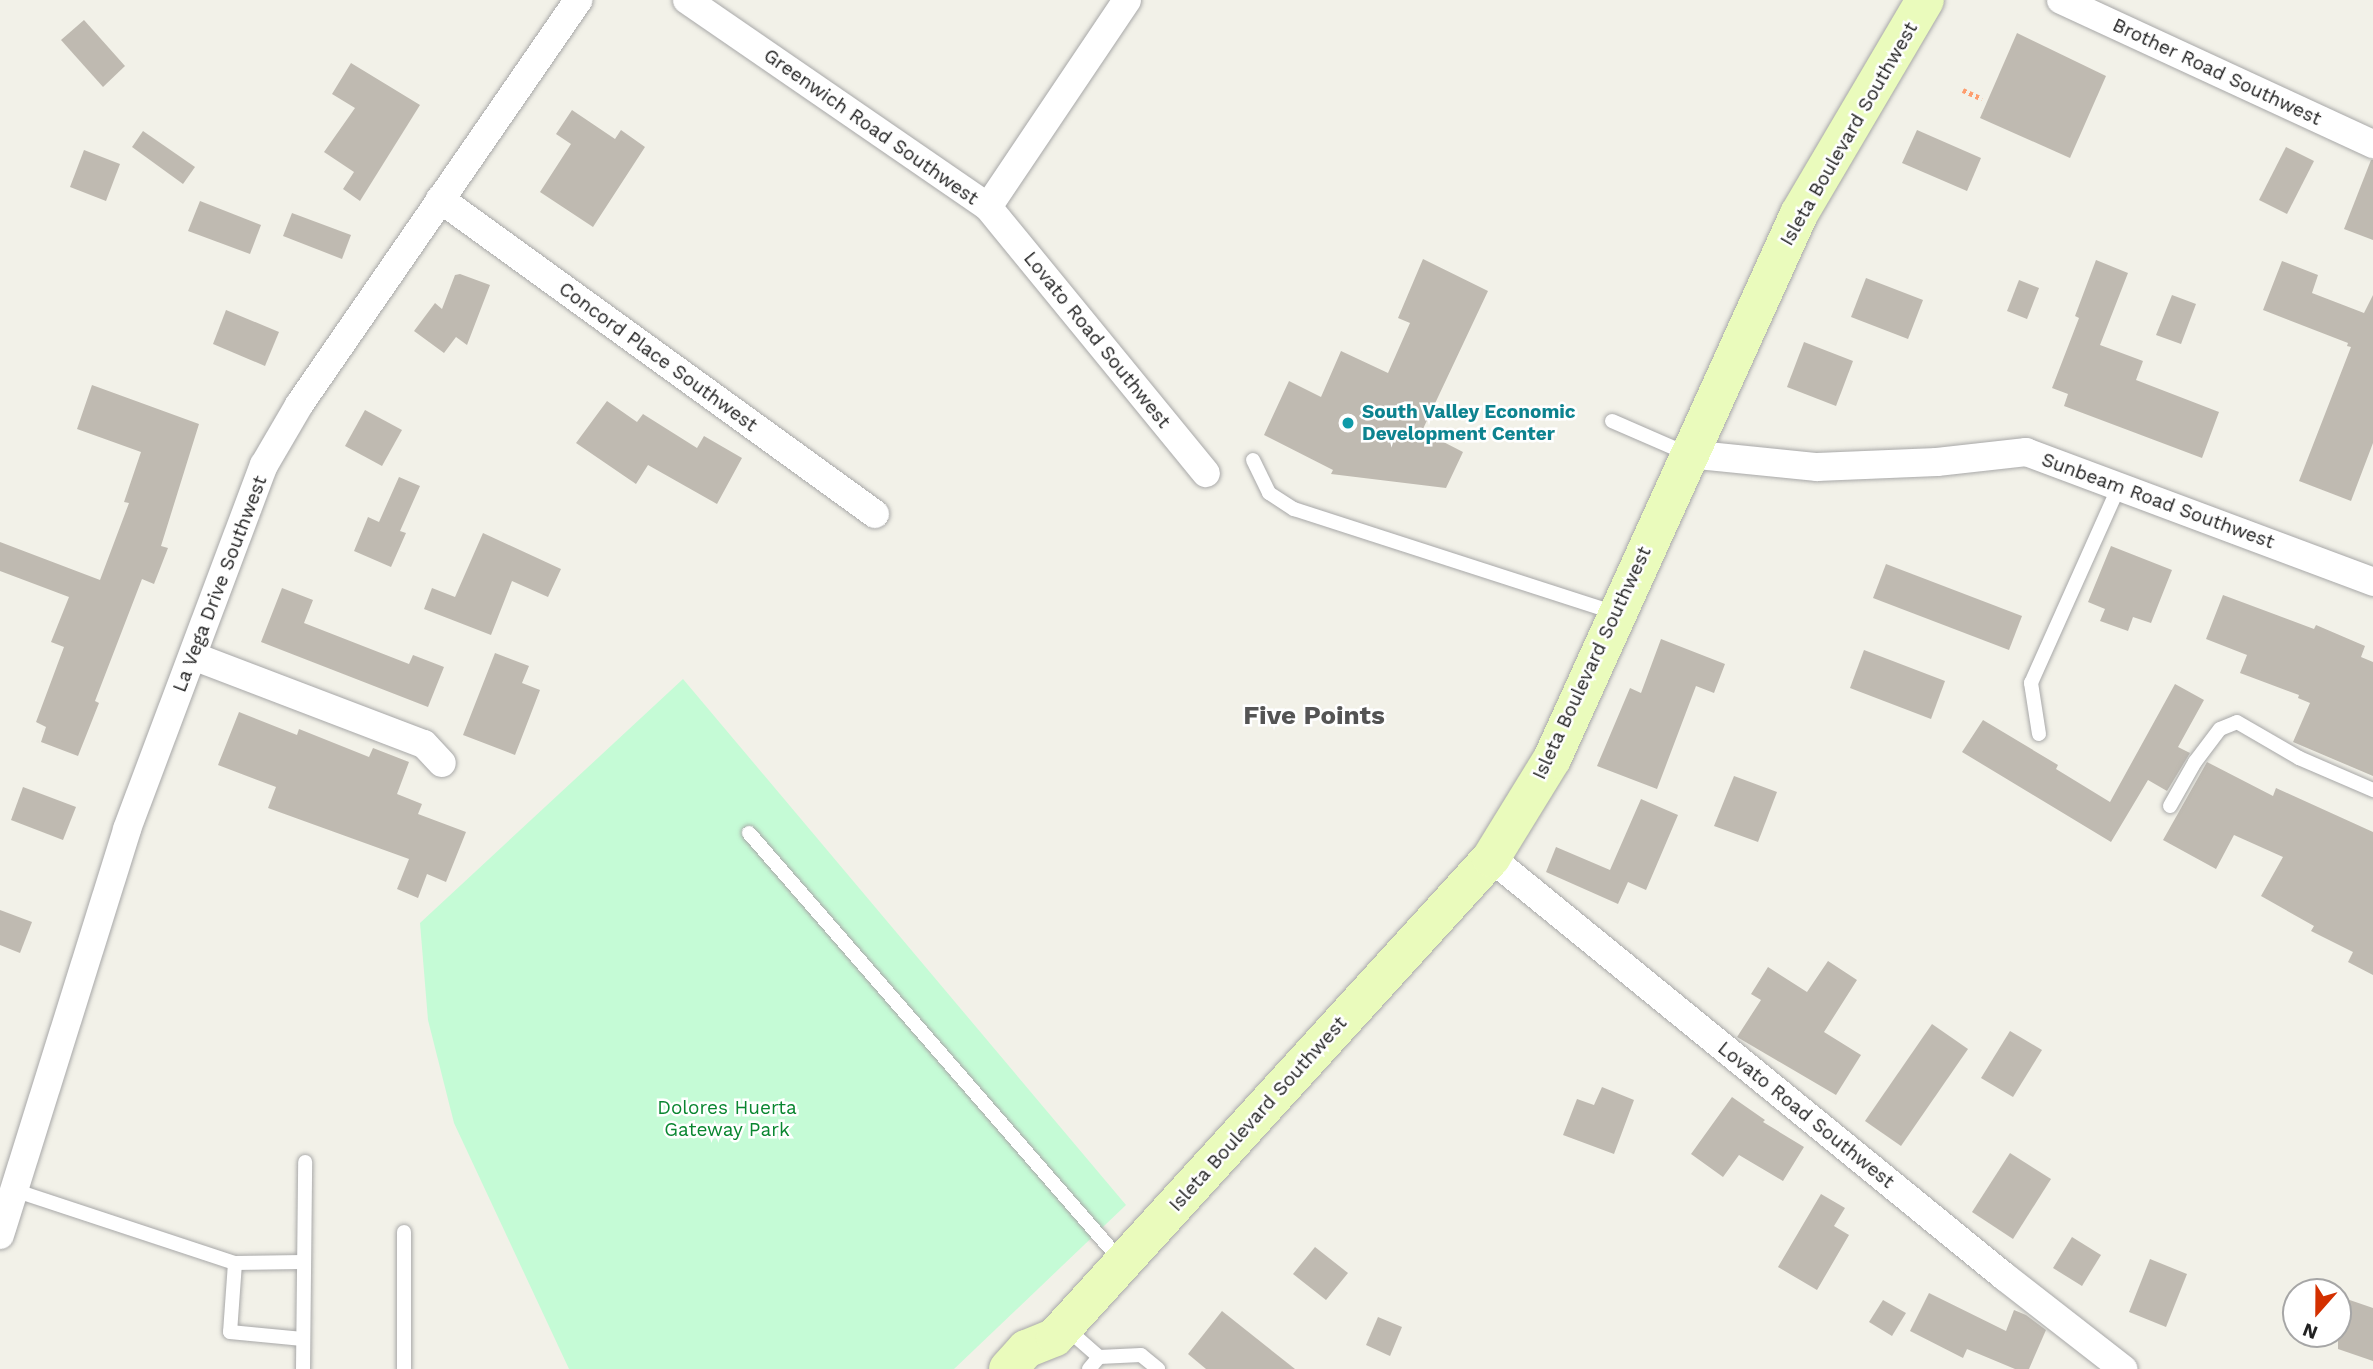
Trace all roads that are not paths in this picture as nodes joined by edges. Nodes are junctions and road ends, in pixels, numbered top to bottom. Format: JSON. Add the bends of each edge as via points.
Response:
{"nodes":[{"id":1,"x":578,"y":0,"type":"edge"},
{"id":2,"x":687,"y":0,"type":"edge"},
{"id":3,"x":1127,"y":0,"type":"edge"},
{"id":4,"x":1925,"y":0,"type":"edge"},
{"id":5,"x":2061,"y":0,"type":"edge"},
{"id":6,"x":2373,"y":144,"type":"edge"},
{"id":7,"x":440,"y":199,"type":"junction"},
{"id":8,"x":988,"y":208,"type":"junction"},
{"id":9,"x":1612,"y":421,"type":"dead end"},
{"id":10,"x":1688,"y":454,"type":"junction"},
{"id":11,"x":1253,"y":460,"type":"dead end"},
{"id":12,"x":1206,"y":473,"type":"dead end"},
{"id":13,"x":2119,"y":486,"type":"junction"},
{"id":14,"x":875,"y":514,"type":"dead end"},
{"id":15,"x":2373,"y":582,"type":"edge"},
{"id":16,"x":1617,"y":613,"type":"junction"},
{"id":17,"x":193,"y":656,"type":"junction"},
{"id":18,"x":2039,"y":734,"type":"dead end"},
{"id":19,"x":442,"y":763,"type":"dead end"},
{"id":20,"x":2373,"y":790,"type":"edge"},
{"id":21,"x":2171,"y":806,"type":"dead end"},
{"id":22,"x":749,"y":833,"type":"dead end"},
{"id":23,"x":1491,"y":858,"type":"junction"},
{"id":24,"x":305,"y":1162,"type":"dead end"},
{"id":25,"x":14,"y":1190,"type":"junction"},
{"id":26,"x":404,"y":1232,"type":"dead end"},
{"id":27,"x":0,"y":1235,"type":"edge"},
{"id":28,"x":302,"y":1262,"type":"junction"},
{"id":29,"x":1123,"y":1263,"type":"junction"},
{"id":30,"x":235,"y":1264,"type":"junction"},
{"id":31,"x":303,"y":1339,"type":"junction"},
{"id":32,"x":1057,"y":1344,"type":"edge"},
{"id":33,"x":1099,"y":1357,"type":"junction"},
{"id":34,"x":303,"y":1369,"type":"edge"},
{"id":35,"x":404,"y":1369,"type":"edge"},
{"id":36,"x":1007,"y":1369,"type":"edge"},
{"id":37,"x":1089,"y":1369,"type":"edge"},
{"id":38,"x":1158,"y":1369,"type":"edge"},
{"id":39,"x":2123,"y":1369,"type":"edge"}],
"edges":[{"from":1,"to":7,"type":"street","name":"La Vega Drive Southwest"},
{"from":2,"to":8,"type":"street","name":"Greenwich Road Southwest"},
{"from":3,"to":8,"type":"street","name":"Greenwich Road Southwest"},
{"from":4,"to":10,"type":"main road","name":"Isleta Boulevard Southwest","via":[[1800,214]]},
{"from":5,"to":6,"type":"street","name":"Brother Road Southwest"},
{"from":7,"to":14,"type":"street","name":"Concord Place Southwest"},
{"from":7,"to":17,"type":"street","name":"La Vega Drive Southwest","via":[[299,405],[264,465]]},
{"from":8,"to":12,"type":"street","name":"Lovato Road Southwest"},
{"from":9,"to":10,"type":"lane"},
{"from":10,"to":13,"type":"street","name":"Sunbeam Road Southwest","via":[[1817,467],[1937,462],[2026,452]]},
{"from":10,"to":16,"type":"main road","name":"Isleta Boulevard Southwest"},
{"from":11,"to":16,"type":"lane","via":[[1269,493],[1294,509]]},
{"from":13,"to":15,"type":"street","name":"Sunbeam Road Southwest"},
{"from":13,"to":18,"type":"lane","via":[[2031,683]]},
{"from":16,"to":23,"type":"main road","name":"Isleta Boulevard Southwest","via":[[1552,759]]},
{"from":17,"to":19,"type":"street","via":[[424,744]]},
{"from":17,"to":25,"type":"street","name":"La Vega Drive Southwest","via":[[97,916]]},
{"from":20,"to":21,"type":"lane","via":[[2299,758],[2237,722],[2220,729]]},
{"from":22,"to":29,"type":"lane"},
{"from":23,"to":29,"type":"main road","name":"Isleta Boulevard Southwest"},
{"from":23,"to":39,"type":"street","name":"Lovato Road Southwest"},
{"from":24,"to":28,"type":"lane"},
{"from":25,"to":27,"type":"street","name":"La Vega Drive Southwest"},
{"from":25,"to":30,"type":"lane"},
{"from":26,"to":35,"type":"lane"},
{"from":28,"to":30,"type":"lane"},
{"from":28,"to":31,"type":"lane"},
{"from":29,"to":32,"type":"main road","name":"Isleta Boulevard Southwest"},
{"from":30,"to":31,"type":"lane","via":[[230,1332]]},
{"from":31,"to":34,"type":"lane"},
{"from":32,"to":33,"type":"lane"},
{"from":32,"to":36,"type":"main road","name":"Isleta Boulevard Southwest","via":[[1026,1349]]},
{"from":33,"to":37,"type":"lane"},
{"from":33,"to":38,"type":"lane","via":[[1141,1355]]}]}
